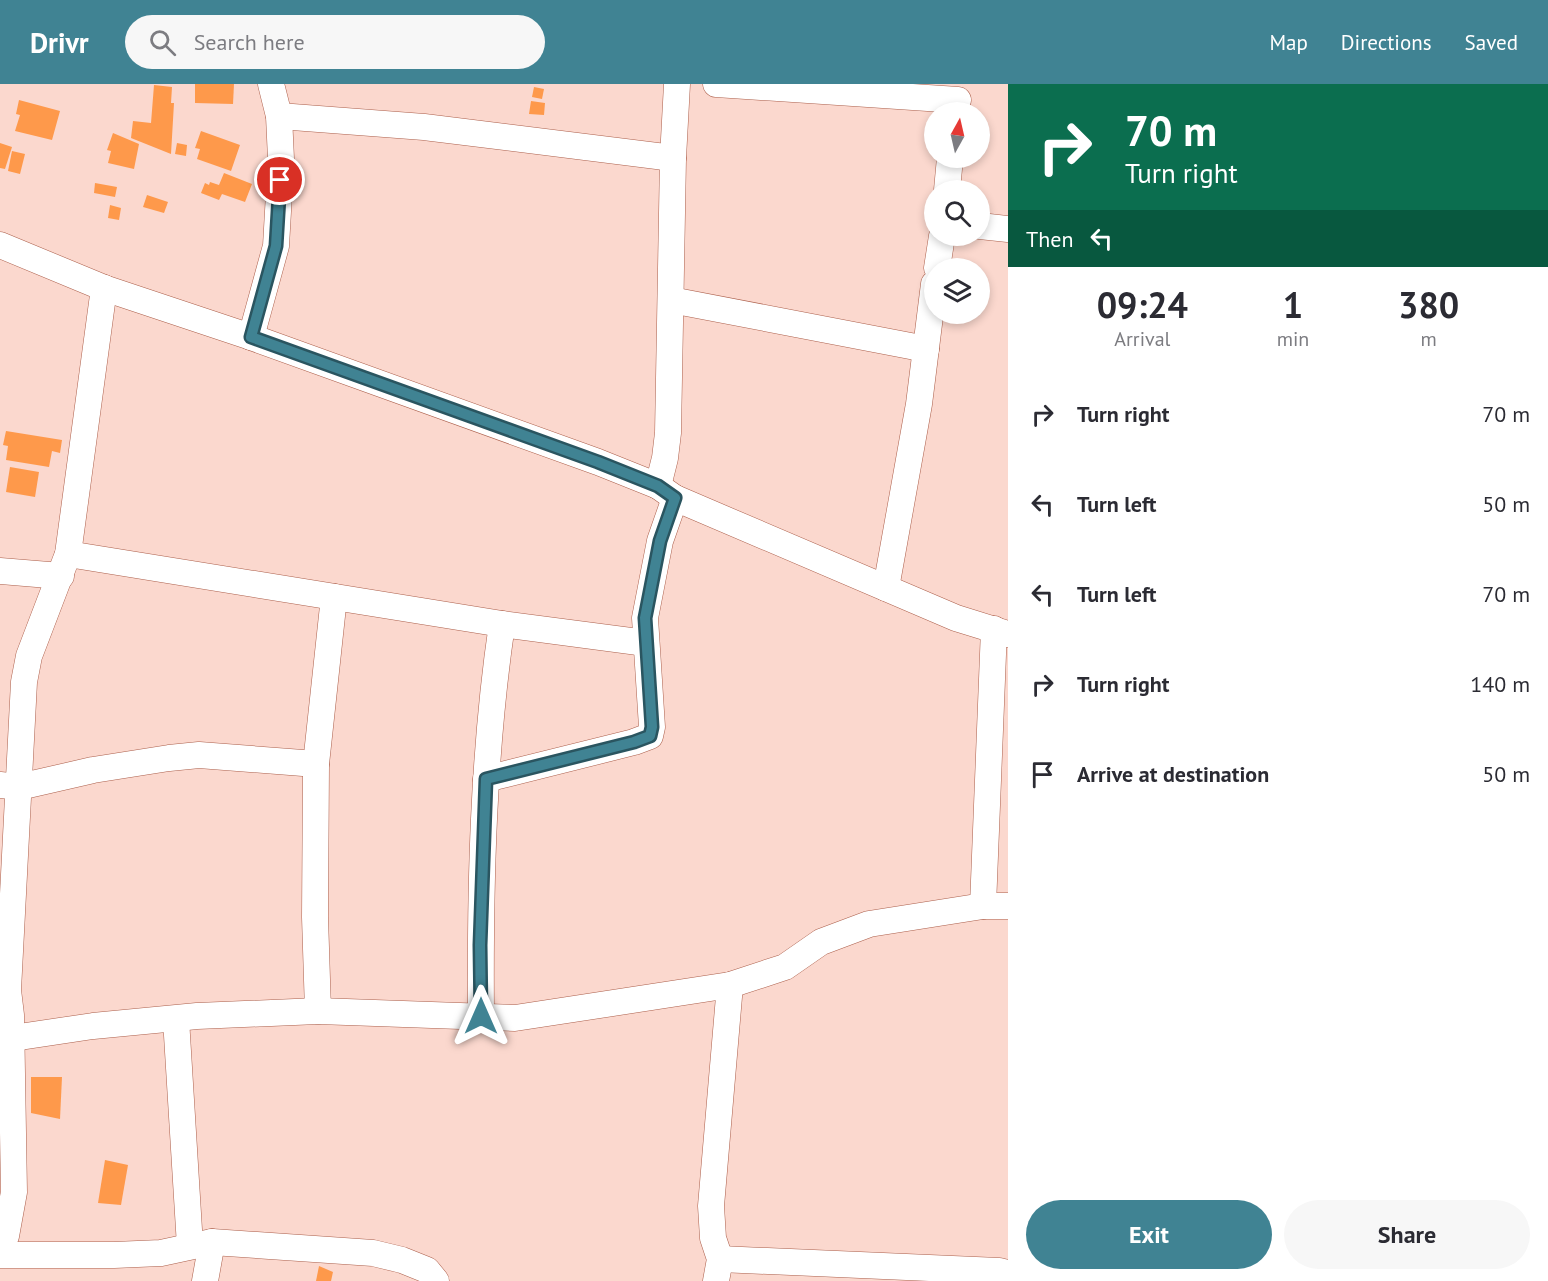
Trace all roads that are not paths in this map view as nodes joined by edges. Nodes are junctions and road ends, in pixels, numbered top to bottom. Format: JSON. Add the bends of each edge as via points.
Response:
{"nodes":[{"id":1,"x":271,"y":84,"type":"edge"},
{"id":2,"x":677,"y":84,"type":"edge"},
{"id":3,"x":716,"y":84,"type":"edge"},
{"id":4,"x":957,"y":99,"type":"edge"},
{"id":5,"x":279,"y":116,"type":"junction"},
{"id":6,"x":673,"y":158,"type":"junction"},
{"id":7,"x":990,"y":227,"type":"edge"},
{"id":8,"x":1008,"y":228,"type":"edge"},
{"id":9,"x":0,"y":245,"type":"edge"},
{"id":10,"x":104,"y":288,"type":"junction"},
{"id":11,"x":671,"y":300,"type":"junction"},
{"id":12,"x":929,"y":324,"type":"edge"},
{"id":13,"x":251,"y":337,"type":"junction"},
{"id":14,"x":926,"y":349,"type":"junction"},
{"id":15,"x":667,"y":492,"type":"junction"},
{"id":16,"x":64,"y":565,"type":"junction"},
{"id":17,"x":0,"y":571,"type":"edge"},
{"id":18,"x":886,"y":588,"type":"junction"},
{"id":19,"x":334,"y":597,"type":"junction"},
{"id":20,"x":502,"y":624,"type":"junction"},
{"id":21,"x":1001,"y":631,"type":"edge"},
{"id":22,"x":646,"y":643,"type":"junction"},
{"id":23,"x":316,"y":764,"type":"junction"},
{"id":24,"x":486,"y":779,"type":"junction"},
{"id":25,"x":9,"y":786,"type":"edge"},
{"id":26,"x":996,"y":906,"type":"edge"},
{"id":27,"x":4,"y":944,"type":"edge"},
{"id":28,"x":730,"y":985,"type":"junction"},
{"id":29,"x":318,"y":1011,"type":"junction"},
{"id":30,"x":481,"y":1016,"type":"junction"},
{"id":31,"x":176,"y":1019,"type":"junction"},
{"id":32,"x":5,"y":1039,"type":"edge"},
{"id":33,"x":201,"y":1244,"type":"junction"},
{"id":34,"x":0,"y":1245,"type":"edge"},
{"id":35,"x":0,"y":1255,"type":"edge"},
{"id":36,"x":718,"y":1270,"type":"edge"},
{"id":37,"x":1008,"y":1274,"type":"edge"},
{"id":38,"x":205,"y":1281,"type":"edge"},
{"id":39,"x":436,"y":1281,"type":"edge"}],
"edges":[{"from":1,"to":5,"type":"street"},
{"from":2,"to":6,"type":"street"},
{"from":3,"to":4,"type":"street"},
{"from":5,"to":6,"type":"street","via":[[424,127]]},
{"from":5,"to":13,"type":"street","via":[[276,246]]},
{"from":6,"to":11,"type":"street"},
{"from":7,"to":8,"type":"street"},
{"from":9,"to":10,"type":"street"},
{"from":10,"to":13,"type":"street"},
{"from":10,"to":16,"type":"street"},
{"from":11,"to":14,"type":"street"},
{"from":11,"to":15,"type":"street"},
{"from":12,"to":14,"type":"street"},
{"from":13,"to":15,"type":"street","via":[[588,458]]},
{"from":14,"to":18,"type":"street"},
{"from":15,"to":18,"type":"street"},
{"from":15,"to":22,"type":"street","via":[[645,618]]},
{"from":16,"to":17,"type":"street"},
{"from":16,"to":19,"type":"street"},
{"from":16,"to":25,"type":"street","via":[[29,656]]},
{"from":18,"to":21,"type":"street","via":[[957,618]]},
{"from":19,"to":20,"type":"street"},
{"from":19,"to":23,"type":"street"},
{"from":20,"to":22,"type":"street"},
{"from":20,"to":24,"type":"street"},
{"from":21,"to":26,"type":"street"},
{"from":22,"to":24,"type":"street","via":[[650,736]]},
{"from":23,"to":25,"type":"street","via":[[199,755]]},
{"from":23,"to":29,"type":"street"},
{"from":24,"to":30,"type":"street"},
{"from":25,"to":27,"type":"street"},
{"from":26,"to":28,"type":"street","via":[[869,924],[821,942],[785,966]]},
{"from":27,"to":32,"type":"street","via":[[11,1016]]},
{"from":28,"to":30,"type":"street","via":[[515,1018]]},
{"from":28,"to":36,"type":"street","via":[[711,1206]]},
{"from":29,"to":30,"type":"street"},
{"from":29,"to":31,"type":"street"},
{"from":31,"to":32,"type":"street"},
{"from":31,"to":33,"type":"street"},
{"from":32,"to":34,"type":"street","via":[[15,1160],[14,1192],[6,1236]]},
{"from":33,"to":35,"type":"street","via":[[161,1253]]},
{"from":33,"to":38,"type":"street"},
{"from":33,"to":39,"type":"street","via":[[373,1253],[427,1270]]},
{"from":36,"to":37,"type":"street"}]}
